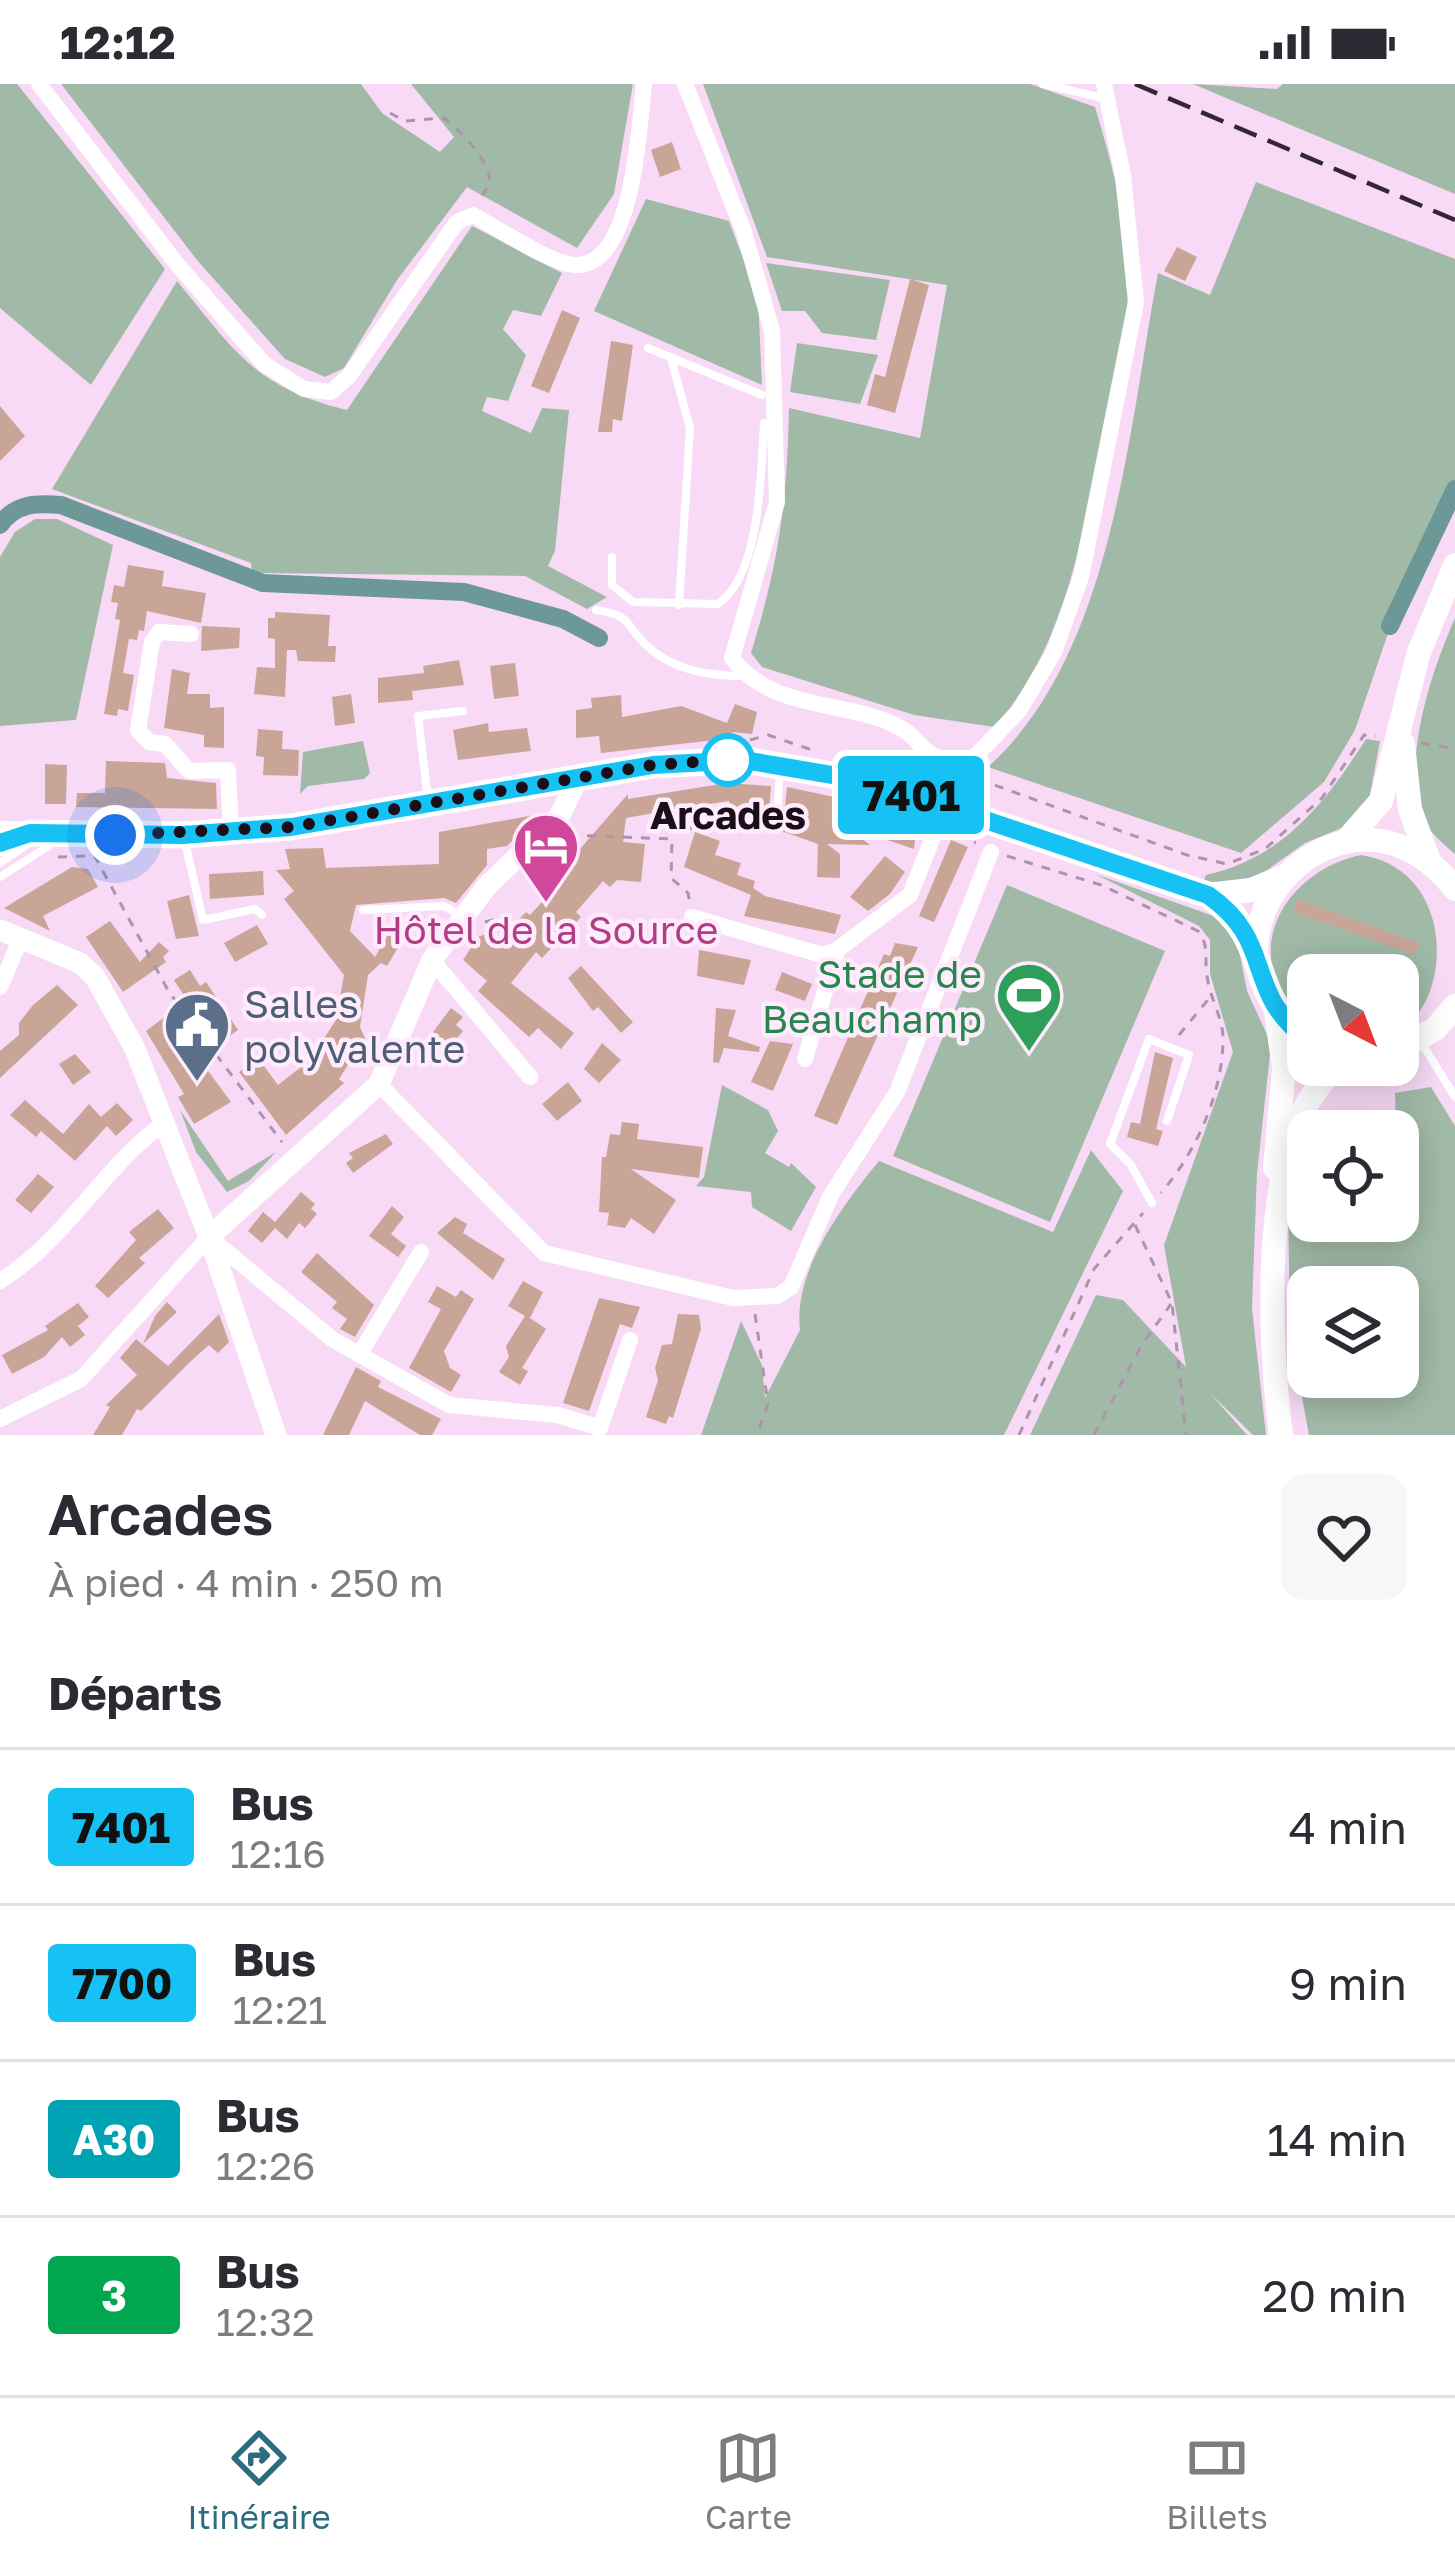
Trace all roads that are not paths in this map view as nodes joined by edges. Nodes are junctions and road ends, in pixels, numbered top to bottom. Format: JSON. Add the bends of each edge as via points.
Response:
{"nodes":[{"id":1,"x":39,"y":84,"type":"edge"},
{"id":2,"x":644,"y":84,"type":"edge"},
{"id":3,"x":685,"y":84,"type":"edge"},
{"id":4,"x":1043,"y":84,"type":"edge"},
{"id":5,"x":1104,"y":91,"type":"edge"},
{"id":6,"x":649,"y":348,"type":"dead end"},
{"id":7,"x":671,"y":358,"type":"junction"},
{"id":8,"x":767,"y":398,"type":"junction"},
{"id":9,"x":764,"y":423,"type":"dead end"},
{"id":10,"x":612,"y":557,"type":"dead end"},
{"id":11,"x":1455,"y":565,"type":"edge"},
{"id":12,"x":679,"y":605,"type":"junction"},
{"id":13,"x":596,"y":610,"type":"dead end"},
{"id":14,"x":191,"y":634,"type":"dead end"},
{"id":15,"x":745,"y":676,"type":"junction"},
{"id":16,"x":463,"y":711,"type":"dead end"},
{"id":17,"x":1400,"y":736,"type":"junction"},
{"id":18,"x":936,"y":757,"type":"junction"},
{"id":19,"x":780,"y":765,"type":"junction"},
{"id":20,"x":969,"y":768,"type":"junction"},
{"id":21,"x":577,"y":780,"type":"junction"},
{"id":22,"x":917,"y":797,"type":"junction"},
{"id":23,"x":428,"y":805,"type":"junction"},
{"id":24,"x":946,"y":808,"type":"junction"},
{"id":25,"x":776,"y":812,"type":"dead end"},
{"id":26,"x":231,"y":832,"type":"junction"},
{"id":27,"x":0,"y":833,"type":"edge"},
{"id":28,"x":183,"y":835,"type":"junction"},
{"id":29,"x":52,"y":839,"type":"junction"},
{"id":30,"x":1346,"y":842,"type":"junction"},
{"id":31,"x":0,"y":843,"type":"edge"},
{"id":32,"x":991,"y":852,"type":"road end"},
{"id":33,"x":0,"y":863,"type":"edge"},
{"id":34,"x":1446,"y":875,"type":"edge"},
{"id":35,"x":0,"y":877,"type":"edge"},
{"id":36,"x":1283,"y":877,"type":"junction"},
{"id":37,"x":1208,"y":895,"type":"junction"},
{"id":38,"x":363,"y":910,"type":"dead end"},
{"id":39,"x":262,"y":914,"type":"dead end"},
{"id":40,"x":463,"y":916,"type":"junction"},
{"id":41,"x":692,"y":917,"type":"road end"},
{"id":42,"x":10,"y":934,"type":"edge"},
{"id":43,"x":1256,"y":949,"type":"junction"},
{"id":44,"x":837,"y":950,"type":"junction"},
{"id":45,"x":433,"y":960,"type":"junction"},
{"id":46,"x":0,"y":987,"type":"edge"},
{"id":47,"x":1275,"y":1010,"type":"junction"},
{"id":48,"x":1453,"y":1012,"type":"edge"},
{"id":49,"x":1287,"y":1021,"type":"edge"},
{"id":50,"x":1419,"y":1038,"type":"edge"},
{"id":51,"x":1419,"y":1056,"type":"edge"},
{"id":52,"x":805,"y":1059,"type":"dead end"},
{"id":53,"x":530,"y":1077,"type":"dead end"},
{"id":54,"x":379,"y":1084,"type":"junction"},
{"id":55,"x":1320,"y":1086,"type":"edge"},
{"id":56,"x":1455,"y":1097,"type":"edge"},
{"id":57,"x":1167,"y":1120,"type":"dead end"},
{"id":58,"x":165,"y":1122,"type":"junction"},
{"id":59,"x":188,"y":1186,"type":"junction"},
{"id":60,"x":1152,"y":1203,"type":"road end"},
{"id":61,"x":240,"y":1210,"type":"junction"},
{"id":62,"x":1276,"y":1222,"type":"junction"},
{"id":63,"x":208,"y":1238,"type":"junction"},
{"id":64,"x":422,"y":1252,"type":"dead end"},
{"id":65,"x":0,"y":1281,"type":"edge"},
{"id":66,"x":630,"y":1340,"type":"dead end"},
{"id":67,"x":358,"y":1355,"type":"junction"},
{"id":68,"x":0,"y":1419,"type":"edge"},
{"id":69,"x":276,"y":1435,"type":"edge"},
{"id":70,"x":1281,"y":1435,"type":"edge"}],
"edges":[{"from":1,"to":2,"type":"street","via":[[264,364],[304,389],[331,392],[444,233],[466,218],[568,264],[598,257],[628,196]]},
{"from":3,"to":8,"type":"street","via":[[766,298]]},
{"from":4,"to":5,"type":"lane"},
{"from":5,"to":20,"type":"street","via":[[1123,176],[1136,302],[1109,447],[1081,577],[1054,652],[1019,711]]},
{"from":6,"to":7,"type":"lane"},
{"from":7,"to":8,"type":"lane"},
{"from":7,"to":12,"type":"lane","via":[[690,428]]},
{"from":8,"to":15,"type":"street","via":[[777,502],[732,658]]},
{"from":9,"to":12,"type":"lane","via":[[757,515],[736,587],[718,604]]},
{"from":10,"to":12,"type":"lane","via":[[612,585],[624,598]]},
{"from":11,"to":17,"type":"main road","via":[[1418,655]]},
{"from":13,"to":15,"type":"lane","via":[[632,623],[647,646],[707,678]]},
{"from":14,"to":26,"type":"street","via":[[159,632],[152,641],[138,730],[189,771],[228,770]]},
{"from":15,"to":18,"type":"street","via":[[789,697],[897,726]]},
{"from":16,"to":23,"type":"lane","via":[[418,716]]},
{"from":17,"to":30,"type":"main road","via":[[1382,801]]},
{"from":17,"to":34,"type":"main road","via":[[1410,809]]},
{"from":18,"to":20,"type":"street"},
{"from":18,"to":22,"type":"street"},
{"from":19,"to":21,"type":"main road","via":[[689,760]]},
{"from":19,"to":22,"type":"main road"},
{"from":19,"to":25,"type":"lane"},
{"from":20,"to":24,"type":"street"},
{"from":21,"to":23,"type":"main road"},
{"from":21,"to":40,"type":"street","via":[[559,817]]},
{"from":22,"to":24,"type":"main road"},
{"from":23,"to":26,"type":"main road"},
{"from":24,"to":37,"type":"main road"},
{"from":24,"to":44,"type":"street","via":[[910,896]]},
{"from":26,"to":28,"type":"main road"},
{"from":27,"to":29,"type":"main road"},
{"from":28,"to":29,"type":"main road"},
{"from":28,"to":39,"type":"lane","via":[[203,920]]},
{"from":29,"to":31,"type":"main road"},
{"from":29,"to":33,"type":"lane"},
{"from":29,"to":35,"type":"lane"},
{"from":30,"to":34,"type":"main road","via":[[1381,841]]},
{"from":30,"to":36,"type":"main road","via":[[1318,850]]},
{"from":32,"to":54,"type":"street","via":[[898,1092],[831,1195],[791,1287],[756,1300],[544,1253]]},
{"from":36,"to":37,"type":"main road"},
{"from":36,"to":43,"type":"main road","via":[[1263,910]]},
{"from":37,"to":43,"type":"main road","via":[[1235,915]]},
{"from":38,"to":40,"type":"lane","via":[[443,906]]},
{"from":40,"to":45,"type":"street"},
{"from":41,"to":44,"type":"street","via":[[822,956]]},
{"from":42,"to":46,"type":"street"},
{"from":42,"to":58,"type":"street","via":[[95,977]]},
{"from":43,"to":47,"type":"main road"},
{"from":44,"to":52,"type":"street"},
{"from":45,"to":53,"type":"street"},
{"from":45,"to":54,"type":"street"},
{"from":47,"to":49,"type":"main road"},
{"from":47,"to":62,"type":"main road","via":[[1284,1068]]},
{"from":48,"to":50,"type":"main road"},
{"from":51,"to":56,"type":"lane"},
{"from":54,"to":61,"type":"street"},
{"from":55,"to":62,"type":"main road","via":[[1303,1116]]},
{"from":57,"to":60,"type":"lane","via":[[1189,1055],[1148,1039],[1110,1144]]},
{"from":58,"to":59,"type":"street"},
{"from":58,"to":65,"type":"street","via":[[133,1145],[34,1260]]},
{"from":59,"to":61,"type":"street","via":[[213,1206]]},
{"from":59,"to":63,"type":"street"},
{"from":61,"to":63,"type":"street"},
{"from":62,"to":70,"type":"main road","via":[[1271,1336]]},
{"from":63,"to":67,"type":"street"},
{"from":63,"to":68,"type":"street","via":[[81,1378]]},
{"from":63,"to":69,"type":"street"},
{"from":64,"to":67,"type":"street"},
{"from":66,"to":67,"type":"street","via":[[599,1428],[558,1415],[449,1405]]}]}
